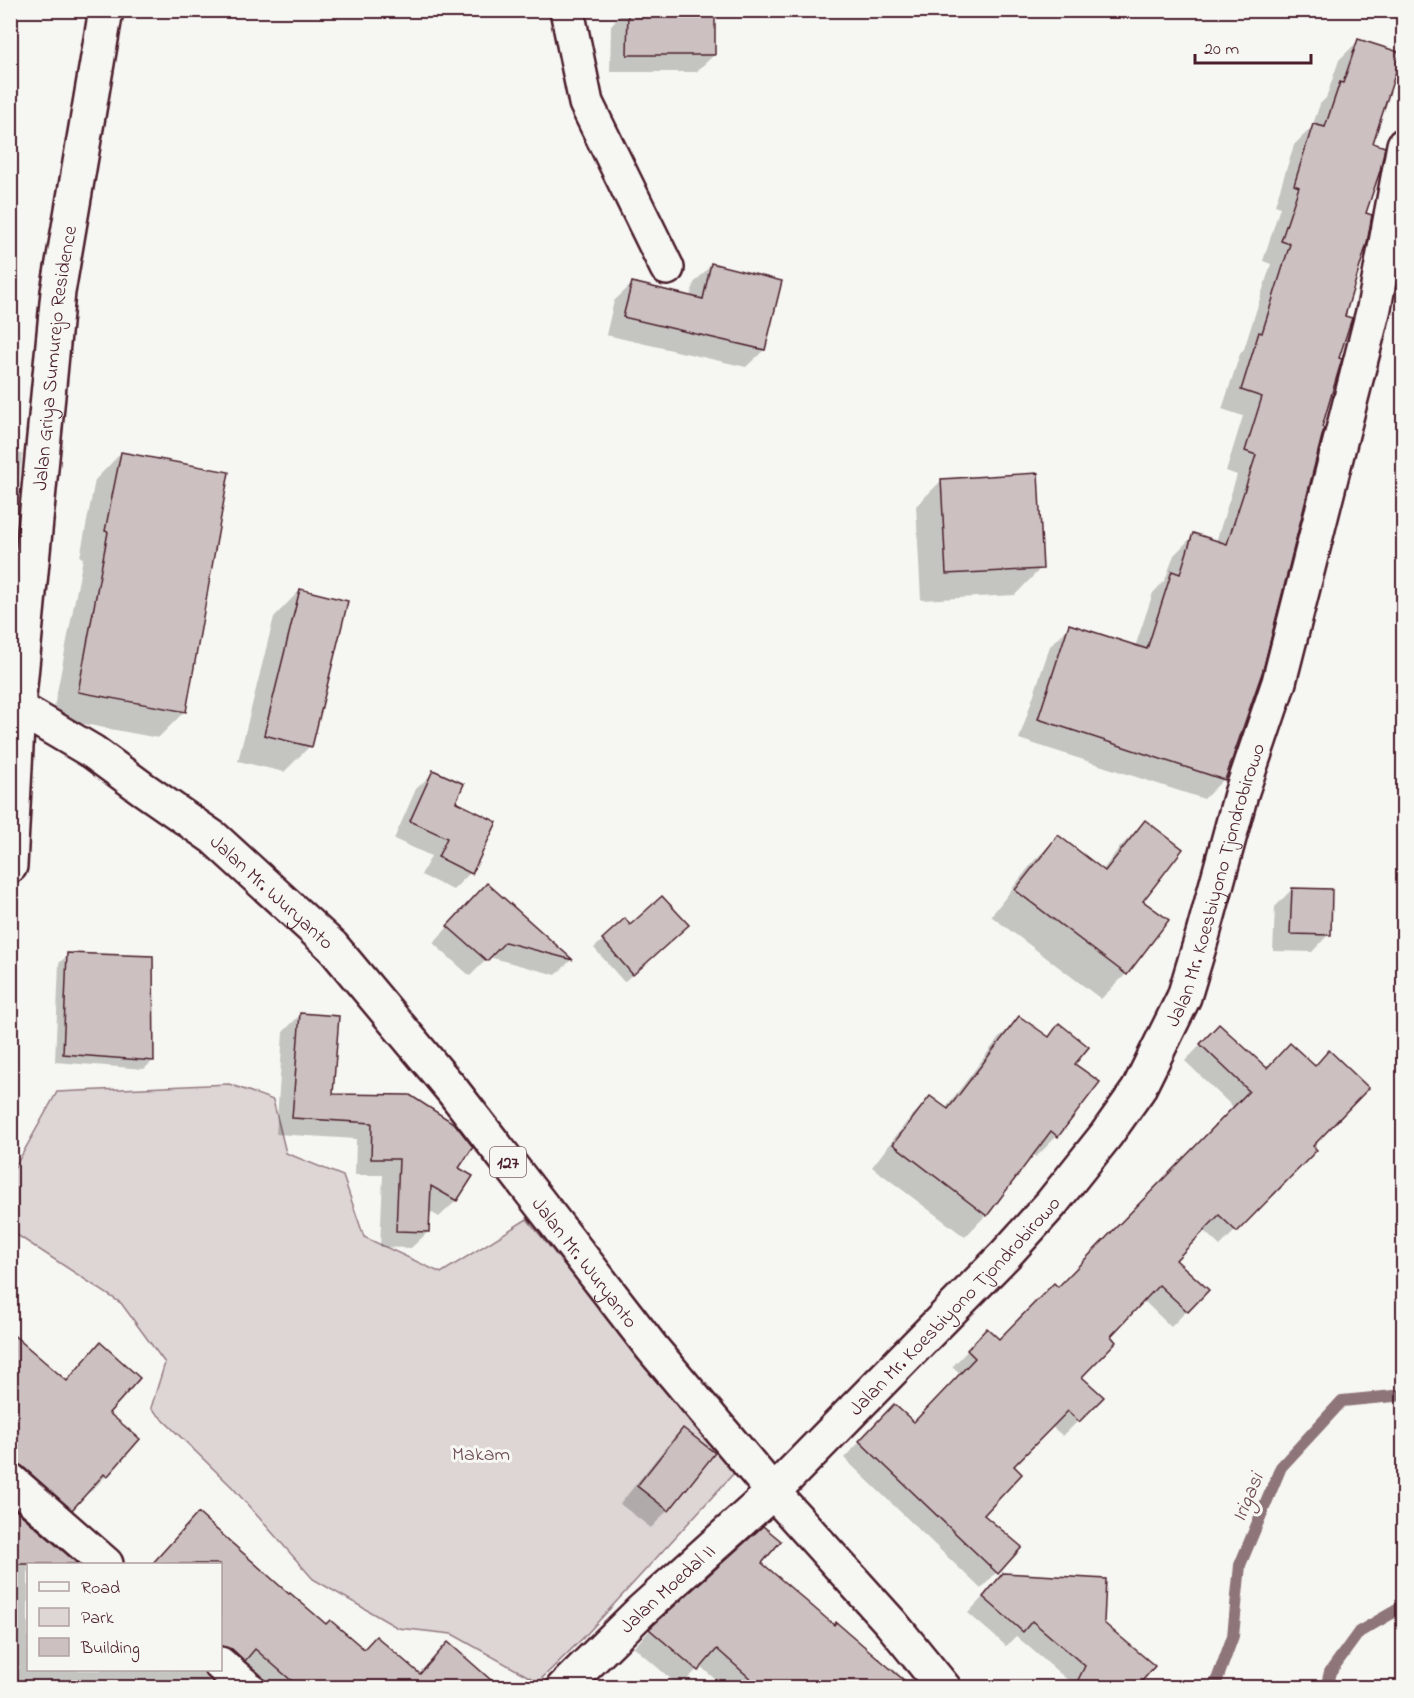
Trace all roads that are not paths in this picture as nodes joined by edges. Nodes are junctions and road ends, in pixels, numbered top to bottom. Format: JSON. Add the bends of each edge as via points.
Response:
{"nodes":[{"id":1,"x":106,"y":10,"type":"edge"},
{"id":2,"x":567,"y":10,"type":"edge"},
{"id":3,"x":1404,"y":146,"type":"edge"},
{"id":4,"x":668,"y":268,"type":"dead end"},
{"id":5,"x":14,"y":705,"type":"edge"},
{"id":6,"x":10,"y":866,"type":"edge"},
{"id":7,"x":10,"y":1480,"type":"edge"},
{"id":8,"x":773,"y":1492,"type":"junction"},
{"id":9,"x":105,"y":1563,"type":"edge"},
{"id":10,"x":222,"y":1666,"type":"edge"},
{"id":11,"x":248,"y":1688,"type":"edge"},
{"id":12,"x":563,"y":1688,"type":"edge"},
{"id":13,"x":944,"y":1688,"type":"edge"}],
"edges":[{"from":1,"to":5,"type":"main road","name":"Jalan Griya Sumurejo Residence","via":[[58,292]]},
{"from":2,"to":4,"type":"main road","via":[[586,103]]},
{"from":3,"to":8,"type":"main road","name":"Jalan Mr. Koesbiyono Tjondrobirowo","via":[[1374,308],[1279,682],[1240,794],[1184,997],[1138,1090],[1051,1204]]},
{"from":5,"to":6,"type":"main road","name":"Jalan Griya Sumurejo Residence"},
{"from":5,"to":8,"type":"main road","name":"Jalan Mr. Wuryanto","number":"127","via":[[93,752],[214,838],[332,946],[453,1091],[652,1348]]},
{"from":7,"to":9,"type":"main road"},
{"from":8,"to":12,"type":"main road","name":"Jalan Moedal II","via":[[641,1611]]},
{"from":8,"to":13,"type":"main road","name":"Jalan Mr. Wuryanto","number":"127"},
{"from":10,"to":11,"type":"main road"}]}
